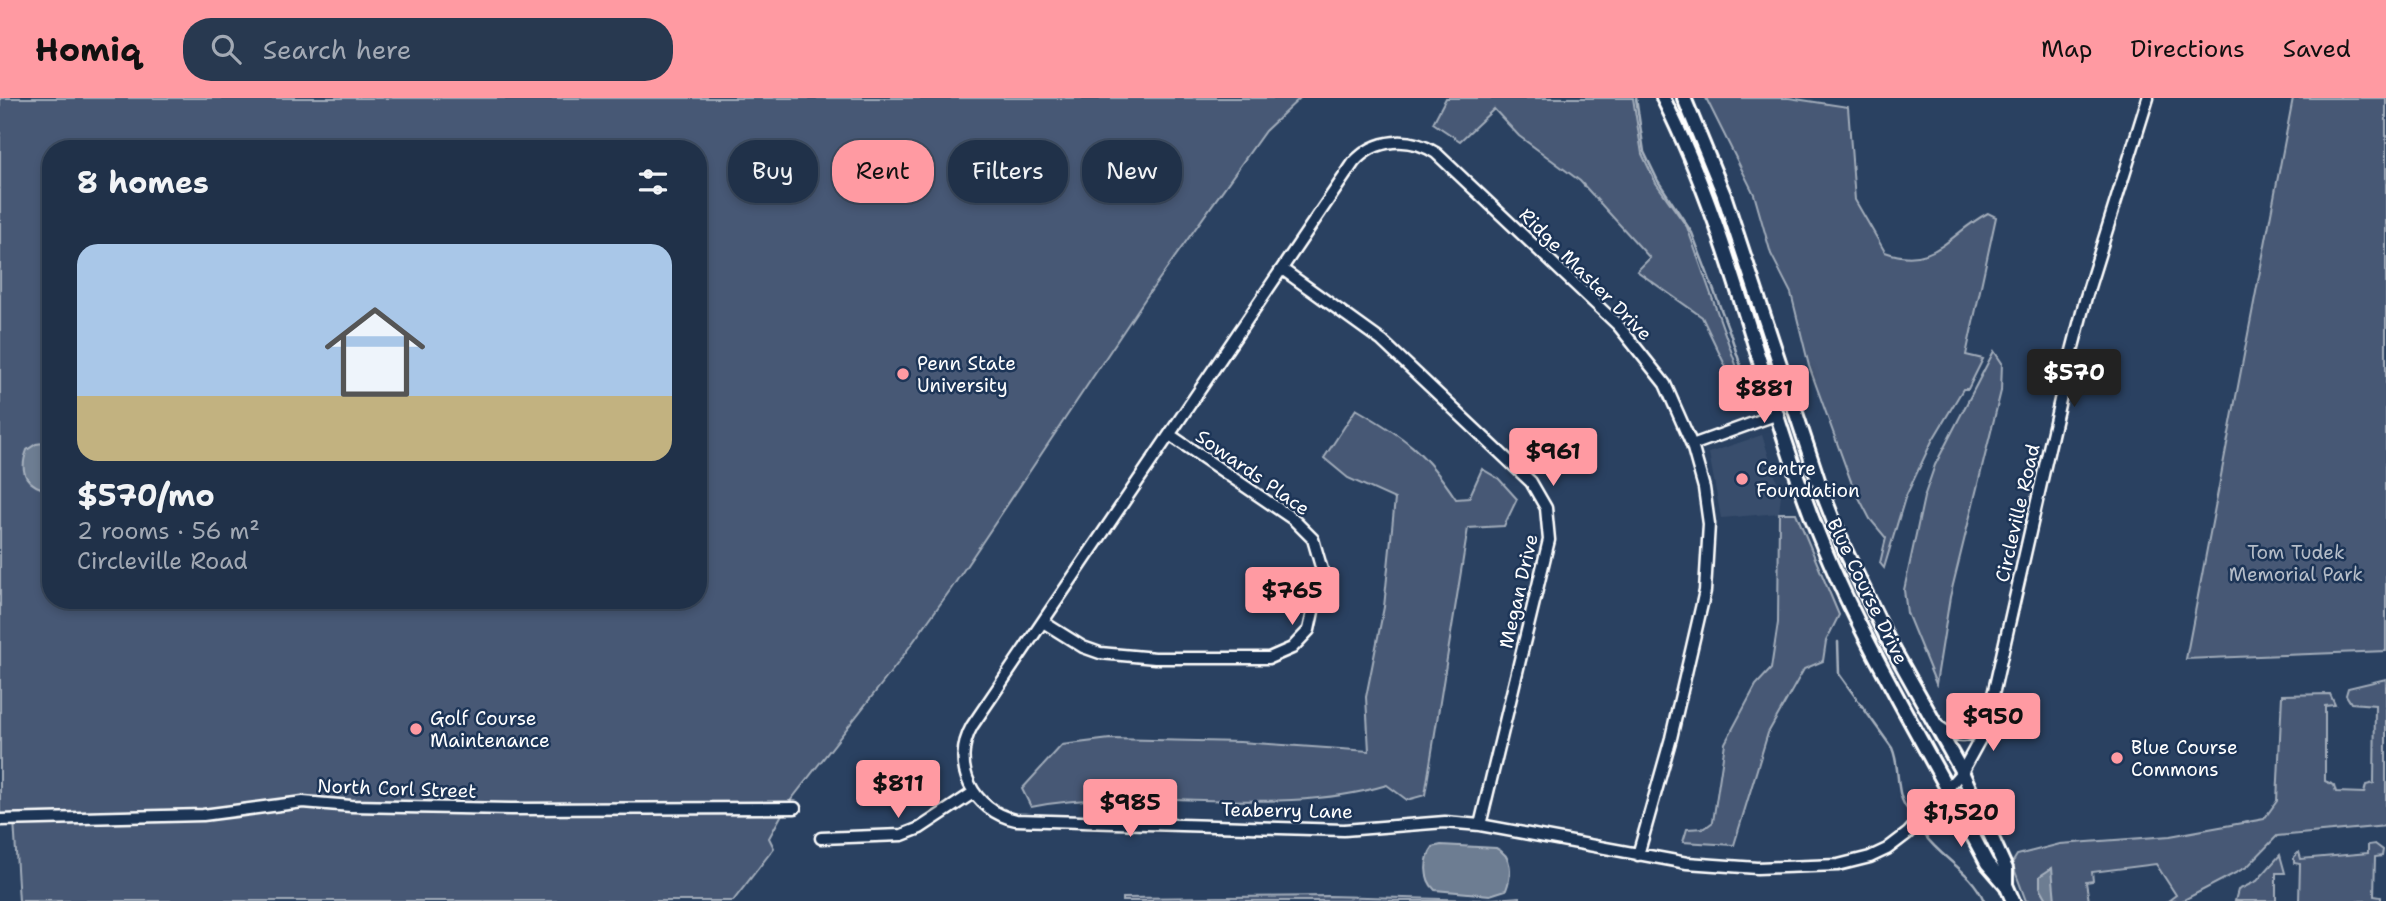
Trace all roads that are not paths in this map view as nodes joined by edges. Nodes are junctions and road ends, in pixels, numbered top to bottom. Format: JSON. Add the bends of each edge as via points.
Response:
{"nodes":[{"id":1,"x":1663,"y":98,"type":"edge"},
{"id":2,"x":1684,"y":98,"type":"edge"},
{"id":3,"x":2148,"y":98,"type":"edge"},
{"id":4,"x":1282,"y":269,"type":"junction"},
{"id":5,"x":1778,"y":414,"type":"junction"},
{"id":6,"x":1170,"y":435,"type":"junction"},
{"id":7,"x":1692,"y":444,"type":"junction"},
{"id":8,"x":1043,"y":622,"type":"junction"},
{"id":9,"x":1989,"y":716,"type":"junction"},
{"id":10,"x":1935,"y":724,"type":"junction"},
{"id":11,"x":1962,"y":772,"type":"junction"},
{"id":12,"x":1948,"y":788,"type":"junction"},
{"id":13,"x":974,"y":793,"type":"junction"},
{"id":14,"x":794,"y":808,"type":"dead end"},
{"id":15,"x":1921,"y":819,"type":"junction"},
{"id":16,"x":0,"y":820,"type":"edge"},
{"id":17,"x":1966,"y":823,"type":"junction"},
{"id":18,"x":1480,"y":825,"type":"junction"},
{"id":19,"x":821,"y":838,"type":"dead end"},
{"id":20,"x":1638,"y":855,"type":"junction"},
{"id":21,"x":2006,"y":885,"type":"junction"},
{"id":22,"x":2013,"y":901,"type":"edge"}],
"edges":[{"from":1,"to":5,"type":"main road","name":"Blue Course Drive","via":[[1697,173]]},
{"from":2,"to":10,"type":"main road","name":"Blue Course Drive","via":[[1724,195],[1833,520],[1873,611]]},
{"from":3,"to":9,"type":"street","name":"Circleville Road","via":[[2065,378]]},
{"from":4,"to":6,"type":"street","name":"Teaberry Lane"},
{"from":4,"to":7,"type":"street","name":"Ridge Master Drive","via":[[1359,157],[1392,142],[1427,147],[1618,325],[1665,384]]},
{"from":4,"to":18,"type":"street","name":"Megan Drive","via":[[1382,341],[1531,482],[1546,508],[1549,540]]},
{"from":5,"to":7,"type":"street"},
{"from":5,"to":12,"type":"main road","name":"Blue Course Drive","via":[[1811,515],[1850,606]]},
{"from":6,"to":8,"type":"street","name":"Teaberry Lane"},
{"from":6,"to":8,"type":"street","name":"Sowards Place","via":[[1293,519],[1313,539],[1322,570],[1309,630],[1292,648],[1269,658],[1155,658],[1101,653]]},
{"from":7,"to":20,"type":"street","name":"Ridge Master Drive","via":[[1709,524],[1705,591]]},
{"from":8,"to":13,"type":"street","name":"Teaberry Lane","via":[[968,733],[962,761]]},
{"from":9,"to":10,"type":"street","via":[[1968,736],[1951,734]]},
{"from":9,"to":11,"type":"street","name":"Circleville Road","via":[[1981,743]]},
{"from":10,"to":11,"type":"main road","name":"Blue Course Drive"},
{"from":11,"to":12,"type":"street","name":"Circleville Road"},
{"from":11,"to":21,"type":"main road","name":"Blue Course Drive","via":[[2006,869]]},
{"from":12,"to":15,"type":"street","name":"Teaberry Lane"},
{"from":12,"to":17,"type":"main road","name":"Blue Course Drive"},
{"from":13,"to":18,"type":"street","name":"Teaberry Lane","via":[[998,815],[1016,820],[1344,830],[1424,823]]},
{"from":13,"to":19,"type":"street","via":[[902,835]]},
{"from":14,"to":16,"type":"street","name":"North Corl Street","via":[[532,810],[303,802],[203,814]]},
{"from":15,"to":17,"type":"street","via":[[1946,813]]},
{"from":15,"to":20,"type":"street","name":"Teaberry Lane","via":[[1887,849],[1850,863],[1757,868]]},
{"from":17,"to":21,"type":"main road","name":"Blue Course Drive","via":[[1987,863]]},
{"from":18,"to":20,"type":"street","name":"Teaberry Lane"},
{"from":21,"to":22,"type":"main road","name":"Blue Course Drive"}]}
